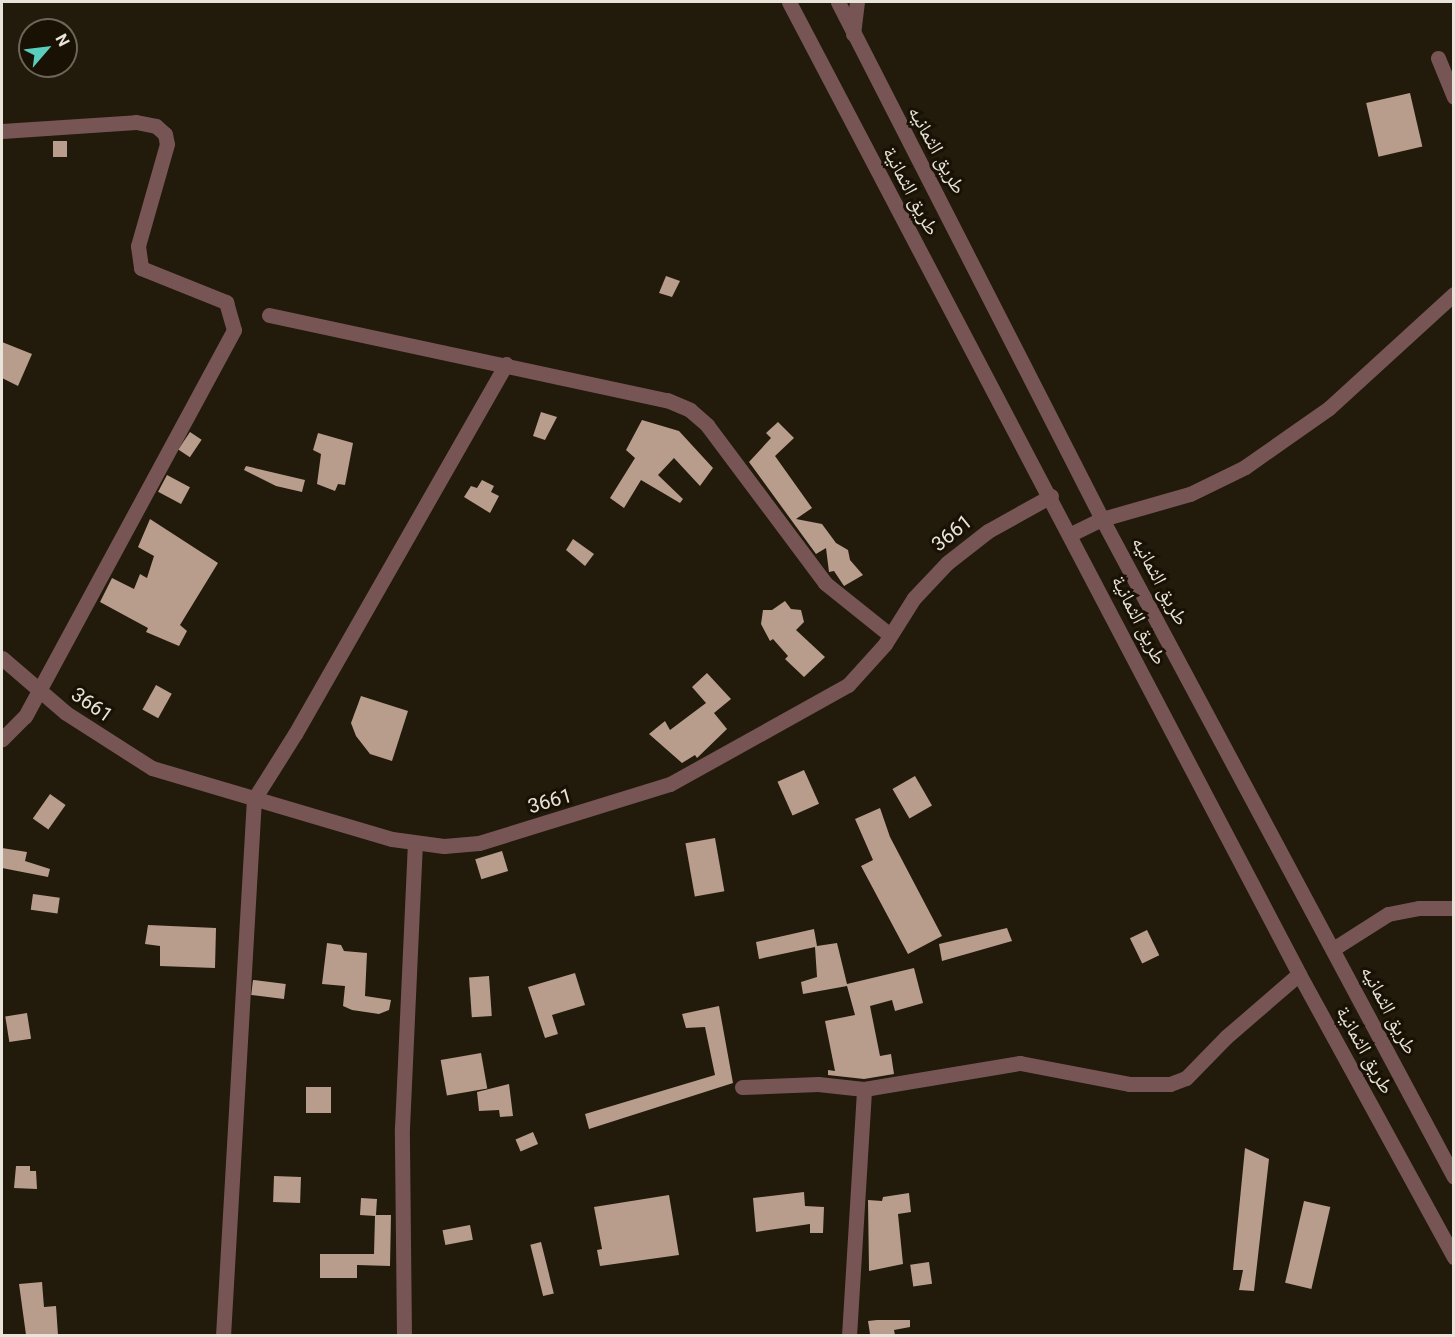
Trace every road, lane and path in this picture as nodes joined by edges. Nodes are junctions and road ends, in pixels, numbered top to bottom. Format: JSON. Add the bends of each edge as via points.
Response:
{"nodes":[{"id":1,"x":789,"y":2,"type":"edge"},
{"id":2,"x":838,"y":2,"type":"edge"},
{"id":3,"x":857,"y":2,"type":"edge"},
{"id":4,"x":853,"y":34,"type":"junction"},
{"id":5,"x":1438,"y":58,"type":"dead end"},
{"id":6,"x":1454,"y":97,"type":"edge"},
{"id":7,"x":2,"y":130,"type":"edge"},
{"id":8,"x":1454,"y":294,"type":"edge"},
{"id":9,"x":268,"y":315,"type":"dead end"},
{"id":10,"x":506,"y":364,"type":"junction"},
{"id":11,"x":1051,"y":496,"type":"junction"},
{"id":12,"x":1102,"y":519,"type":"junction"},
{"id":13,"x":1071,"y":534,"type":"junction"},
{"id":14,"x":890,"y":635,"type":"junction"},
{"id":15,"x":2,"y":658,"type":"edge"},
{"id":16,"x":37,"y":691,"type":"junction"},
{"id":17,"x":2,"y":739,"type":"edge"},
{"id":18,"x":254,"y":799,"type":"junction"},
{"id":19,"x":415,"y":843,"type":"junction"},
{"id":20,"x":1454,"y":908,"type":"edge"},
{"id":21,"x":1333,"y":949,"type":"junction"},
{"id":22,"x":1299,"y":974,"type":"junction"},
{"id":23,"x":742,"y":1087,"type":"dead end"},
{"id":24,"x":864,"y":1089,"type":"junction"},
{"id":25,"x":1454,"y":1177,"type":"edge"},
{"id":26,"x":1454,"y":1257,"type":"edge"},
{"id":27,"x":223,"y":1335,"type":"edge"},
{"id":28,"x":404,"y":1335,"type":"edge"},
{"id":29,"x":849,"y":1335,"type":"edge"}],
"edges":[{"from":1,"to":11,"type":"street","name":"طريق الثمانية"},
{"from":2,"to":4,"type":"street","name":"طريق الثمانيه"},
{"from":3,"to":4,"type":"street"},
{"from":4,"to":12,"type":"street","name":"طريق الثمانيه"},
{"from":5,"to":6,"type":"street"},
{"from":7,"to":16,"type":"street","via":[[136,122],[156,126],[165,134],[167,144],[138,246],[141,268],[226,303],[234,330]]},
{"from":8,"to":12,"type":"street","via":[[1329,408],[1253,461],[1190,494]]},
{"from":9,"to":10,"type":"street"},
{"from":10,"to":14,"type":"street","via":[[667,400],[690,410],[707,424],[825,583]]},
{"from":10,"to":18,"type":"street","via":[[296,734]]},
{"from":11,"to":13,"type":"street","name":"طريق الثمانية"},
{"from":11,"to":14,"type":"street","name":"3661","via":[[967,545],[914,598]]},
{"from":12,"to":13,"type":"street"},
{"from":12,"to":21,"type":"street","name":"طريق الثمانيه"},
{"from":13,"to":22,"type":"street","name":"طريق الثمانية"},
{"from":14,"to":19,"type":"street","name":"3661","via":[[848,685],[670,784],[479,843]]},
{"from":15,"to":16,"type":"street","name":"3661"},
{"from":16,"to":17,"type":"street","via":[[25,716]]},
{"from":16,"to":18,"type":"street","name":"3661","via":[[152,768]]},
{"from":18,"to":19,"type":"street","name":"3661"},
{"from":18,"to":27,"type":"street"},
{"from":19,"to":28,"type":"street","via":[[402,1128]]},
{"from":20,"to":21,"type":"street","via":[[1419,908],[1388,914]]},
{"from":21,"to":25,"type":"street","name":"طريق الثمانيه"},
{"from":22,"to":24,"type":"street","via":[[1226,1037],[1186,1078],[1170,1084],[1129,1084],[1020,1063]]},
{"from":22,"to":26,"type":"street","name":"طريق الثمانية"},
{"from":23,"to":24,"type":"street","via":[[818,1084]]},
{"from":24,"to":29,"type":"street"}]}
